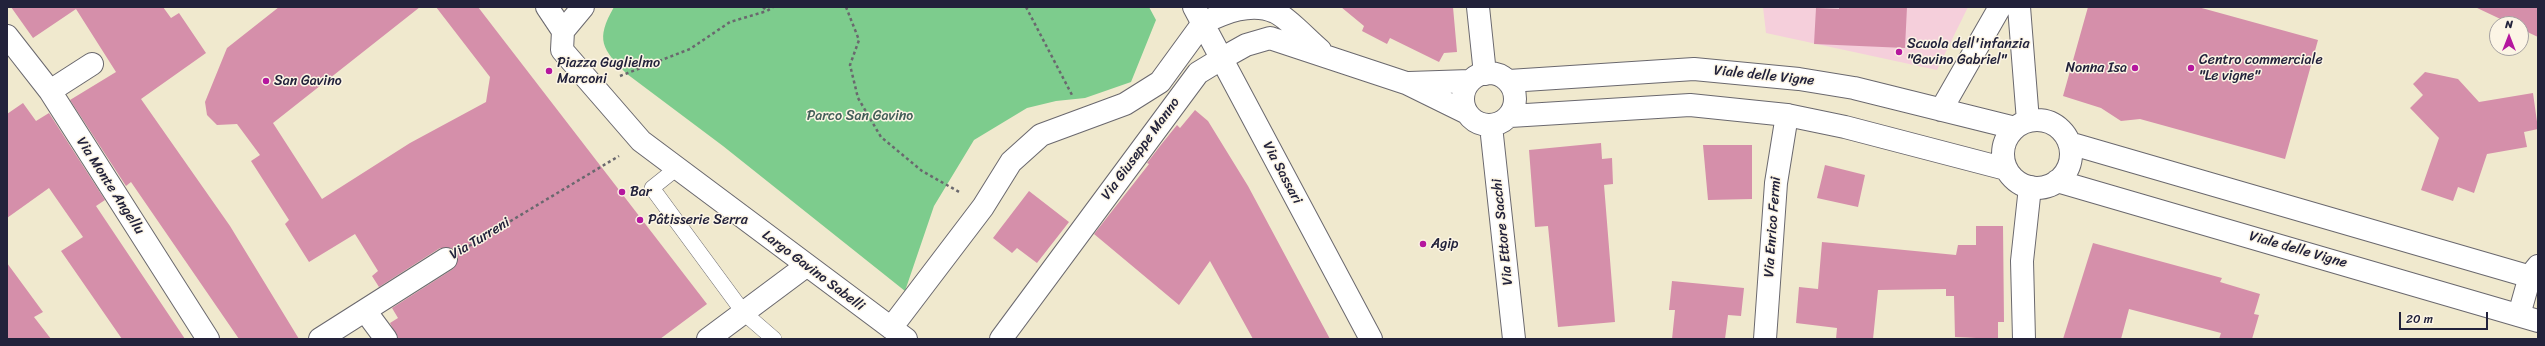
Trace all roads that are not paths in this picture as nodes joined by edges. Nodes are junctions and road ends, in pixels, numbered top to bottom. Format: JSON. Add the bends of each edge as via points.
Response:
{"nodes":[{"id":1,"x":547,"y":7,"type":"edge"},
{"id":2,"x":583,"y":7,"type":"edge"},
{"id":3,"x":1478,"y":7,"type":"edge"},
{"id":4,"x":2000,"y":7,"type":"edge"},
{"id":5,"x":2019,"y":7,"type":"edge"},
{"id":6,"x":1198,"y":15,"type":"edge"},
{"id":7,"x":563,"y":31,"type":"junction"},
{"id":8,"x":7,"y":36,"type":"edge"},
{"id":9,"x":1328,"y":57,"type":"junction"},
{"id":10,"x":1221,"y":59,"type":"junction"},
{"id":11,"x":92,"y":64,"type":"dead end"},
{"id":12,"x":1478,"y":78,"type":"junction"},
{"id":13,"x":1509,"y":81,"type":"junction"},
{"id":14,"x":1406,"y":84,"type":"junction"},
{"id":15,"x":50,"y":91,"type":"junction"},
{"id":16,"x":1941,"y":110,"type":"junction"},
{"id":17,"x":1467,"y":113,"type":"junction"},
{"id":18,"x":1787,"y":115,"type":"junction"},
{"id":19,"x":1510,"y":116,"type":"junction"},
{"id":20,"x":2021,"y":124,"type":"junction"},
{"id":21,"x":1491,"y":126,"type":"junction"},
{"id":22,"x":2069,"y":144,"type":"junction"},
{"id":23,"x":677,"y":168,"type":"junction"},
{"id":24,"x":2006,"y":169,"type":"junction"},
{"id":25,"x":2057,"y":181,"type":"junction"},
{"id":26,"x":2030,"y":187,"type":"junction"},
{"id":27,"x":446,"y":260,"type":"road end"},
{"id":28,"x":806,"y":266,"type":"junction"},
{"id":29,"x":2535,"y":274,"type":"edge"},
{"id":30,"x":366,"y":312,"type":"junction"},
{"id":31,"x":744,"y":313,"type":"junction"},
{"id":32,"x":2528,"y":318,"type":"edge"},
{"id":33,"x":898,"y":333,"type":"edge"},
{"id":34,"x":208,"y":339,"type":"edge"},
{"id":35,"x":320,"y":339,"type":"edge"},
{"id":36,"x":386,"y":339,"type":"edge"},
{"id":37,"x":708,"y":339,"type":"edge"},
{"id":38,"x":774,"y":339,"type":"edge"},
{"id":39,"x":1001,"y":339,"type":"edge"},
{"id":40,"x":1371,"y":339,"type":"edge"},
{"id":41,"x":1514,"y":339,"type":"edge"},
{"id":42,"x":1765,"y":339,"type":"edge"},
{"id":43,"x":2024,"y":339,"type":"edge"}],
"edges":[{"from":1,"to":7,"type":"street"},
{"from":2,"to":7,"type":"street"},
{"from":3,"to":12,"type":"street"},
{"from":4,"to":16,"type":"street"},
{"from":5,"to":20,"type":"street"},
{"from":6,"to":9,"type":"street","name":"Viale delle Vigne","via":[[1223,14],[1247,8],[1274,12]]},
{"from":6,"to":10,"type":"street","name":"Via Sassari"},
{"from":6,"to":33,"type":"street","name":"Via Giuseppe Manno","via":[[1160,82],[1125,104],[1041,134],[1010,162],[983,207]]},
{"from":7,"to":23,"type":"street","name":"Largo Gavino Sabelli","via":[[562,50],[641,142]]},
{"from":8,"to":15,"type":"street","name":"Via Monte Angellu"},
{"from":9,"to":10,"type":"street","name":"Via Giuseppe Manno","via":[[1270,38],[1246,45]]},
{"from":9,"to":14,"type":"street","name":"Viale delle Vigne"},
{"from":10,"to":39,"type":"street","name":"Via Giuseppe Manno","via":[[1198,73]]},
{"from":10,"to":40,"type":"street","name":"Via Sassari"},
{"from":11,"to":15,"type":"street"},
{"from":12,"to":13,"type":"street","name":"Viale delle Vigne","via":[[1494,73]]},
{"from":12,"to":14,"type":"street","name":"Viale delle Vigne"},
{"from":12,"to":17,"type":"street","via":[[1463,96]]},
{"from":13,"to":16,"type":"street","name":"Viale delle Vigne","via":[[1694,69],[1799,79],[1854,88]]},
{"from":13,"to":19,"type":"street","via":[[1516,94],[1516,102]]},
{"from":14,"to":17,"type":"street","name":"Viale delle Vigne"},
{"from":15,"to":34,"type":"street","name":"Via Monte Angellu"},
{"from":16,"to":20,"type":"street","name":"Viale delle Vigne"},
{"from":17,"to":21,"type":"street","name":"Viale delle Vigne","via":[[1476,122]]},
{"from":18,"to":19,"type":"street","via":[[1690,105]]},
{"from":18,"to":24,"type":"street","via":[[1845,127]]},
{"from":18,"to":42,"type":"street","name":"Via Enrico Fermi","via":[[1776,183]]},
{"from":19,"to":21,"type":"street","via":[[1504,122]]},
{"from":20,"to":22,"type":"street","via":[[2039,120],[2058,127]]},
{"from":20,"to":24,"type":"street","via":[[2007,136],[2003,147]]},
{"from":21,"to":41,"type":"street","name":"Via Ettore Sacchi"},
{"from":22,"to":25,"type":"street","via":[[2069,165]]},
{"from":22,"to":29,"type":"street"},
{"from":23,"to":28,"type":"street","name":"Largo Gavino Sabelli"},
{"from":23,"to":31,"type":"lane","via":[[652,188]]},
{"from":24,"to":26,"type":"street","via":[[2012,177]]},
{"from":25,"to":26,"type":"street","via":[[2048,186]]},
{"from":25,"to":32,"type":"street","name":"Viale delle Vigne"},
{"from":26,"to":43,"type":"street","via":[[2022,262]]},
{"from":27,"to":30,"type":"street","name":"Via Turreni"},
{"from":28,"to":31,"type":"street"},
{"from":28,"to":33,"type":"street","name":"Largo Gavino Sabelli"},
{"from":29,"to":32,"type":"street"},
{"from":30,"to":35,"type":"street","name":"Via Turreni"},
{"from":30,"to":36,"type":"street"},
{"from":31,"to":37,"type":"street"},
{"from":31,"to":38,"type":"lane"}]}
